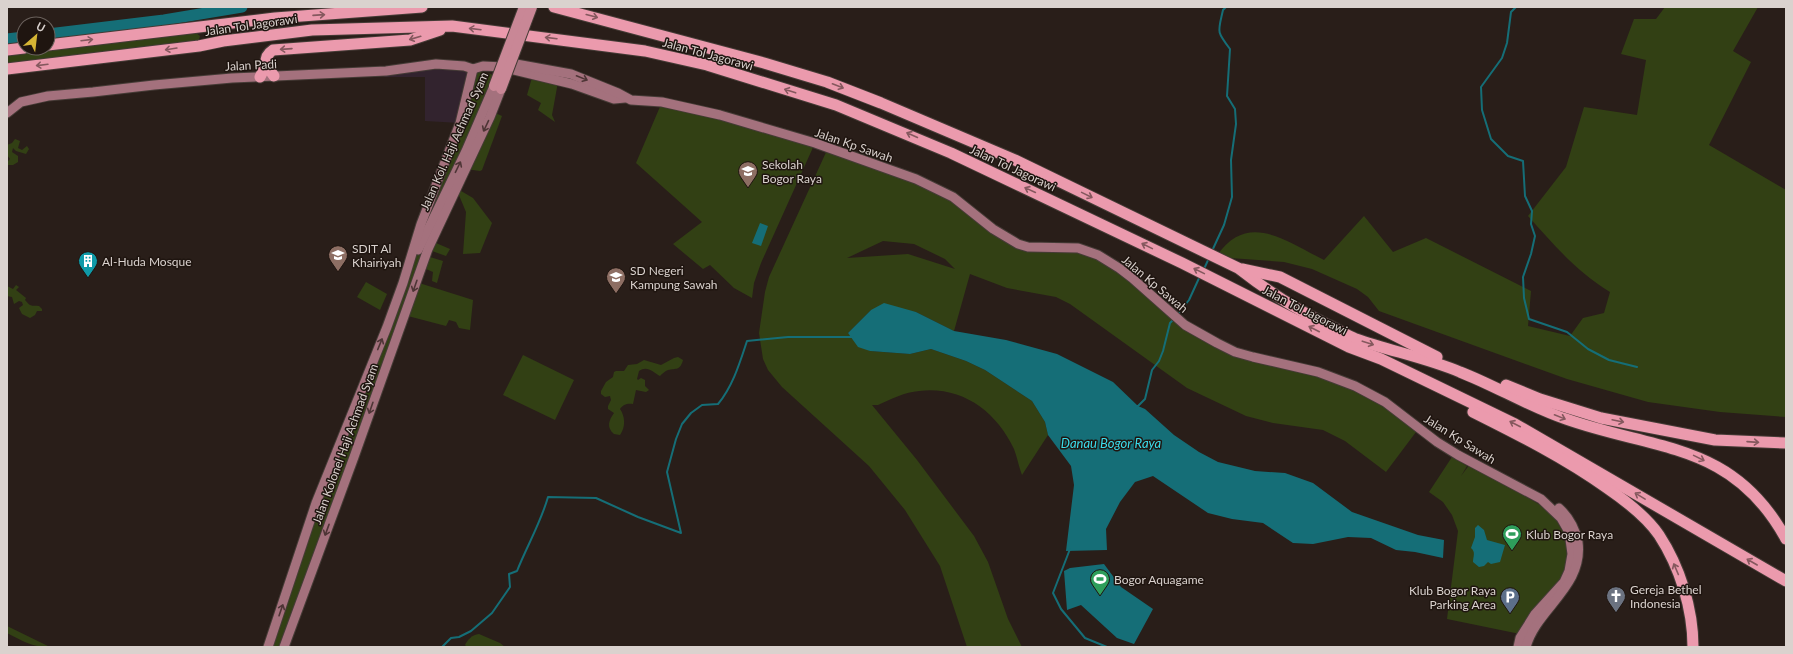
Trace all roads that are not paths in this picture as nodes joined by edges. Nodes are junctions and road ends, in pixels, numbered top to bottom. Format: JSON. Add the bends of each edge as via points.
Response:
{"nodes":[{"id":1,"x":422,"y":7,"type":"edge"},
{"id":2,"x":524,"y":7,"type":"edge"},
{"id":3,"x":532,"y":7,"type":"edge"},
{"id":4,"x":554,"y":7,"type":"edge"},
{"id":5,"x":452,"y":26,"type":"junction"},
{"id":6,"x":197,"y":27,"type":"junction"},
{"id":7,"x":56,"y":44,"type":"edge"},
{"id":8,"x":199,"y":46,"type":"junction"},
{"id":9,"x":266,"y":65,"type":"junction"},
{"id":10,"x":501,"y":67,"type":"joint"},
{"id":11,"x":7,"y":69,"type":"edge"},
{"id":12,"x":473,"y":69,"type":"junction"},
{"id":13,"x":274,"y":76,"type":"junction"},
{"id":14,"x":260,"y":77,"type":"junction"},
{"id":15,"x":497,"y":88,"type":"junction"},
{"id":16,"x":7,"y":113,"type":"edge"},
{"id":17,"x":425,"y":226,"type":"junction"},
{"id":18,"x":424,"y":236,"type":"junction"},
{"id":19,"x":428,"y":249,"type":"junction"},
{"id":20,"x":1238,"y":268,"type":"junction"},
{"id":21,"x":403,"y":284,"type":"junction"},
{"id":22,"x":1349,"y":347,"type":"junction"},
{"id":23,"x":350,"y":418,"type":"junction"},
{"id":24,"x":365,"y":426,"type":"junction"},
{"id":25,"x":346,"y":428,"type":"junction"},
{"id":26,"x":361,"y":437,"type":"junction"},
{"id":27,"x":1786,"y":443,"type":"edge"},
{"id":28,"x":1541,"y":499,"type":"junction"},
{"id":29,"x":1786,"y":539,"type":"edge"},
{"id":30,"x":1786,"y":581,"type":"edge"},
{"id":31,"x":268,"y":647,"type":"edge"},
{"id":32,"x":284,"y":647,"type":"edge"},
{"id":33,"x":1518,"y":647,"type":"edge"},
{"id":34,"x":1526,"y":647,"type":"edge"},
{"id":35,"x":1693,"y":647,"type":"edge"}],
"edges":[{"from":6,"to":1,"type":"highway","name":"Jalan Tol Jagorawi","one_way":true,"via":[[275,18]]},
{"from":2,"to":15,"type":"main road","name":"Jalan Kol. Haji Achmad Syam","bridge":true},
{"from":3,"to":15,"type":"main road","name":"Jalan Kol. Haji Achmad Syam","bridge":true},
{"from":4,"to":20,"type":"highway","name":"Jalan Tol Jagorawi","one_way":true,"via":[[827,82],[924,120],[1015,160]]},
{"from":5,"to":8,"type":"highway","name":"Jalan Tol Jagorawi","via":[[312,30]]},
{"from":5,"to":9,"type":"highway","one_way":true,"via":[[410,40],[273,50],[266,57]]},
{"from":22,"to":5,"type":"highway","name":"Jalan Tol Jagorawi","one_way":true,"via":[[1182,262],[951,153],[836,105],[707,65],[645,52]]},
{"from":7,"to":6,"type":"highway","name":"Jalan Tol Jagorawi","one_way":true},
{"from":6,"to":8,"type":"highway","via":[[204,33],[203,43]]},
{"from":8,"to":11,"type":"highway","name":"Jalan Tol Jagorawi","one_way":true},
{"from":9,"to":13,"type":"highway"},
{"from":9,"to":14,"type":"highway"},
{"from":10,"to":12,"type":"street","name":"Jalan Padi","via":[[483,66]]},
{"from":10,"to":28,"type":"street","name":"Jalan Kp Sawah","via":[[516,64],[571,74],[631,100],[662,102],[720,115],[815,143],[916,179],[953,197],[993,229],[1018,244],[1028,247],[1073,248],[1098,255],[1119,268],[1182,323],[1235,352],[1318,372],[1355,386],[1385,402],[1458,455]]},
{"from":12,"to":13,"type":"street","name":"Jalan Padi","via":[[436,64],[386,71]]},
{"from":12,"to":17,"type":"street","via":[[460,123]]},
{"from":13,"to":14,"type":"street","name":"Jalan Padi"},
{"from":14,"to":16,"type":"street","name":"Jalan Padi","via":[[48,96],[22,102]]},
{"from":17,"to":15,"type":"street","name":"Jalan Kol. Haji Achmad Syam","one_way":true},
{"from":15,"to":19,"type":"street","name":"Jalan Kol. Haji Achmad Syam","one_way":true,"via":[[490,117]]},
{"from":17,"to":18,"type":"street","name":"Jalan Kol. Haji Achmad Syam"},
{"from":17,"to":21,"type":"street"},
{"from":18,"to":19,"type":"street"},
{"from":18,"to":21,"type":"street","name":"Jalan Kol. Haji Achmad Syam"},
{"from":19,"to":24,"type":"street","name":"Jalan Kolonel Haji Achmad Syam","one_way":true},
{"from":20,"to":27,"type":"highway","one_way":true,"via":[[1280,277],[1433,355],[1564,407],[1600,418],[1715,440]]},
{"from":20,"to":29,"type":"highway","one_way":true,"via":[[1290,305],[1354,338],[1432,361],[1565,419],[1677,449],[1719,467],[1758,498]]},
{"from":23,"to":21,"type":"street","name":"Jalan Kolonel Haji Achmad Syam","one_way":true},
{"from":30,"to":22,"type":"highway","one_way":true,"via":[[1515,424],[1381,359]]},
{"from":35,"to":22,"type":"highway","one_way":true,"via":[[1690,611],[1670,556],[1658,535],[1631,506],[1560,457],[1358,354]]},
{"from":23,"to":24,"type":"street"},
{"from":23,"to":25,"type":"street","name":"Jalan Kolonel Haji Achmad Syam"},
{"from":24,"to":26,"type":"street","name":"Jalan Kolonel Haji Achmad Syam"},
{"from":25,"to":26,"type":"street"},
{"from":31,"to":25,"type":"street","name":"Jalan Kolonel Haji Achmad Syam","one_way":true,"via":[[316,503]]},
{"from":26,"to":32,"type":"street","name":"Jalan Kolonel Haji Achmad Syam","one_way":true},
{"from":28,"to":33,"type":"street","via":[[1561,518],[1569,532],[1572,546],[1571,563],[1564,582],[1534,614],[1520,638]]},
{"from":28,"to":34,"type":"street","via":[[1551,501],[1571,520],[1576,535],[1578,559],[1567,585],[1538,622]]}]}
